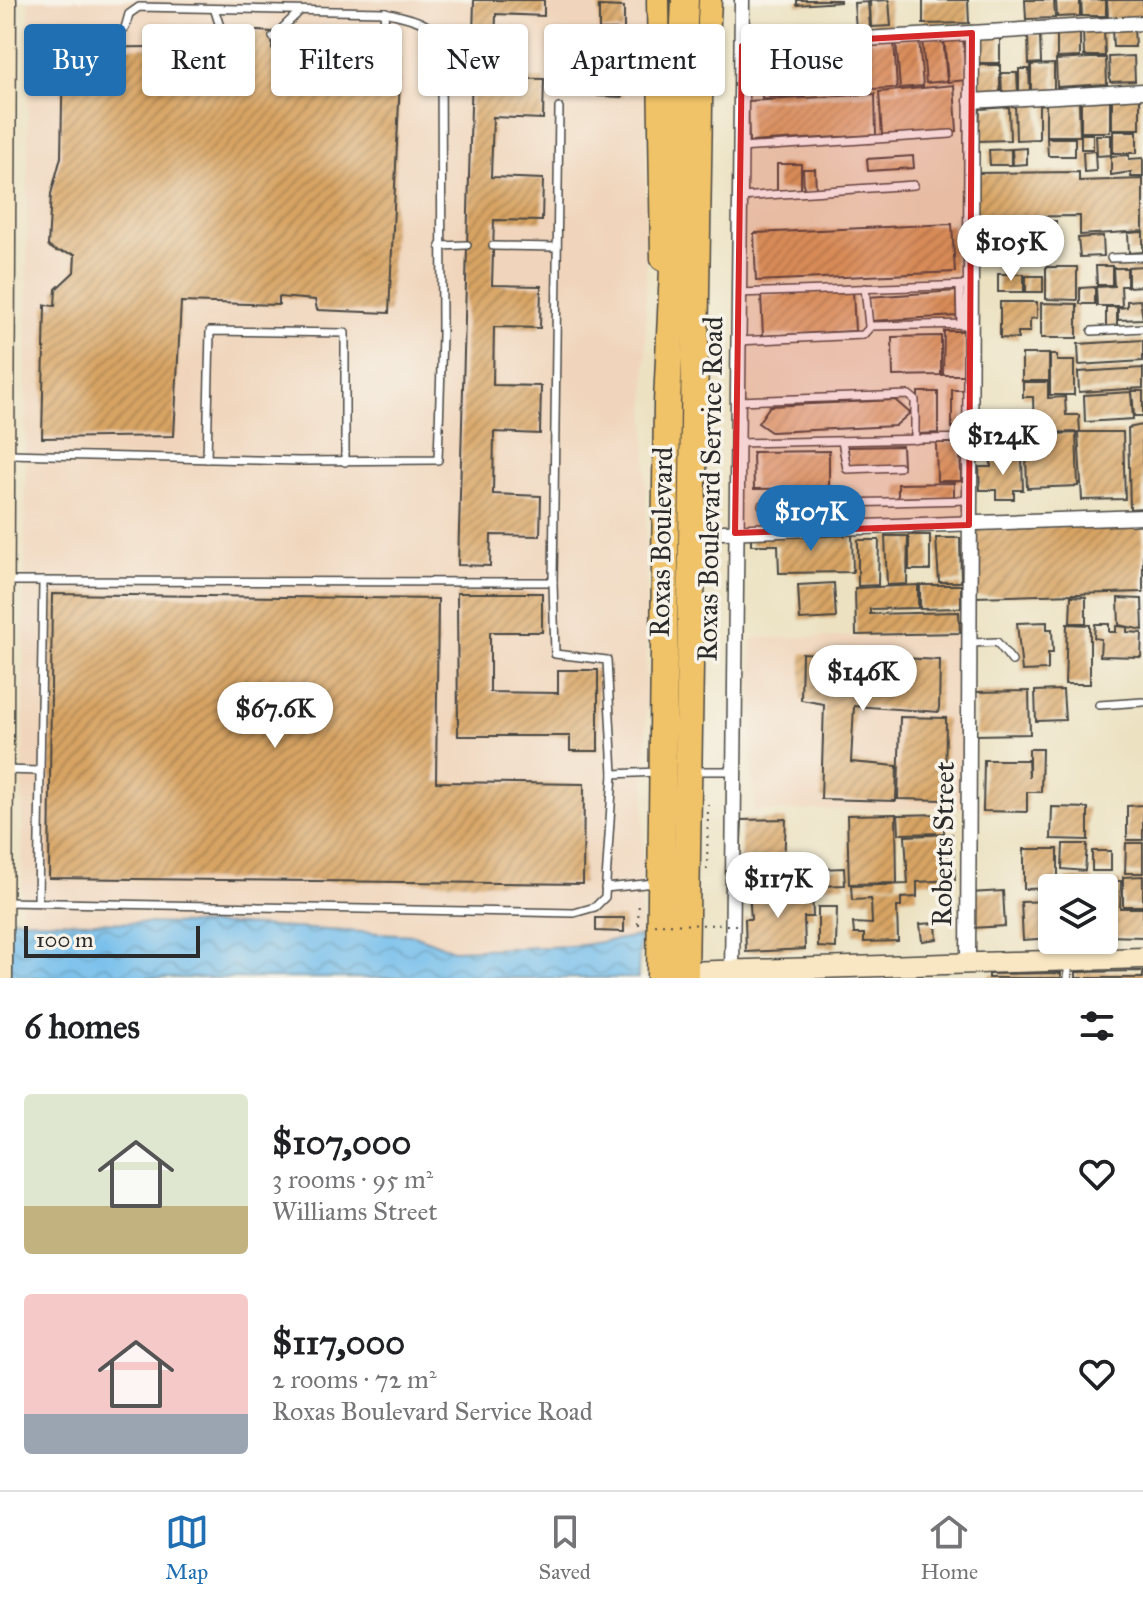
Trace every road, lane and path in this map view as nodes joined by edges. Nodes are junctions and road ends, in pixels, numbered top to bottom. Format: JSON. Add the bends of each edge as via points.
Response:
{"nodes":[{"id":1,"x":658,"y":0,"type":"edge"},
{"id":2,"x":685,"y":0,"type":"edge"},
{"id":3,"x":700,"y":0,"type":"edge"},
{"id":4,"x":710,"y":0,"type":"edge"},
{"id":5,"x":742,"y":0,"type":"edge"},
{"id":6,"x":4,"y":9,"type":"edge"},
{"id":7,"x":215,"y":11,"type":"junction"},
{"id":8,"x":300,"y":11,"type":"junction"},
{"id":9,"x":385,"y":12,"type":"junction"},
{"id":10,"x":1143,"y":23,"type":"edge"},
{"id":11,"x":126,"y":24,"type":"edge"},
{"id":12,"x":217,"y":24,"type":"edge"},
{"id":13,"x":286,"y":24,"type":"edge"},
{"id":14,"x":384,"y":24,"type":"edge"},
{"id":15,"x":742,"y":24,"type":"edge"},
{"id":16,"x":972,"y":33,"type":"junction"},
{"id":17,"x":872,"y":39,"type":"edge"},
{"id":18,"x":1143,"y":91,"type":"edge"},
{"id":19,"x":741,"y":96,"type":"edge"},
{"id":20,"x":971,"y":101,"type":"junction"},
{"id":21,"x":700,"y":107,"type":"junction"},
{"id":22,"x":559,"y":108,"type":"dead end"},
{"id":23,"x":951,"y":134,"type":"dead end"},
{"id":24,"x":740,"y":148,"type":"junction"},
{"id":25,"x":914,"y":185,"type":"dead end"},
{"id":26,"x":740,"y":197,"type":"junction"},
{"id":27,"x":467,"y":245,"type":"dead end"},
{"id":28,"x":440,"y":246,"type":"junction"},
{"id":29,"x":493,"y":246,"type":"dead end"},
{"id":30,"x":557,"y":247,"type":"junction"},
{"id":31,"x":1143,"y":257,"type":"edge"},
{"id":32,"x":1111,"y":258,"type":"dead end"},
{"id":33,"x":965,"y":285,"type":"junction"},
{"id":34,"x":865,"y":288,"type":"junction"},
{"id":35,"x":738,"y":293,"type":"junction"},
{"id":36,"x":966,"y":325,"type":"junction"},
{"id":37,"x":869,"y":326,"type":"junction"},
{"id":38,"x":1143,"y":328,"type":"edge"},
{"id":39,"x":1092,"y":331,"type":"dead end"},
{"id":40,"x":738,"y":341,"type":"junction"},
{"id":41,"x":737,"y":401,"type":"junction"},
{"id":42,"x":667,"y":403,"type":"junction"},
{"id":43,"x":970,"y":438,"type":"junction"},
{"id":44,"x":915,"y":440,"type":"junction"},
{"id":45,"x":842,"y":441,"type":"junction"},
{"id":46,"x":737,"y":443,"type":"junction"},
{"id":47,"x":6,"y":454,"type":"junction"},
{"id":48,"x":207,"y":459,"type":"junction"},
{"id":49,"x":345,"y":462,"type":"junction"},
{"id":50,"x":899,"y":467,"type":"dead end"},
{"id":51,"x":969,"y":500,"type":"junction"},
{"id":52,"x":762,"y":505,"type":"dead end"},
{"id":53,"x":1143,"y":517,"type":"edge"},
{"id":54,"x":969,"y":525,"type":"junction"},
{"id":55,"x":694,"y":533,"type":"junction"},
{"id":56,"x":735,"y":533,"type":"junction"},
{"id":57,"x":2,"y":581,"type":"edge"},
{"id":58,"x":43,"y":581,"type":"junction"},
{"id":59,"x":553,"y":582,"type":"junction"},
{"id":60,"x":971,"y":643,"type":"junction"},
{"id":61,"x":1012,"y":661,"type":"dead end"},
{"id":62,"x":1143,"y":702,"type":"edge"},
{"id":63,"x":1099,"y":705,"type":"dead end"},
{"id":64,"x":2,"y":770,"type":"junction"},
{"id":65,"x":40,"y":771,"type":"junction"},
{"id":66,"x":732,"y":771,"type":"junction"},
{"id":67,"x":676,"y":772,"type":"junction"},
{"id":68,"x":613,"y":774,"type":"junction"},
{"id":69,"x":661,"y":883,"type":"junction"},
{"id":70,"x":605,"y":888,"type":"junction"},
{"id":71,"x":639,"y":900,"type":"dead end"},
{"id":72,"x":38,"y":902,"type":"junction"},
{"id":73,"x":2,"y":907,"type":"edge"},
{"id":74,"x":738,"y":925,"type":"dead end"},
{"id":75,"x":1143,"y":958,"type":"edge"},
{"id":76,"x":968,"y":963,"type":"junction"},
{"id":77,"x":1068,"y":969,"type":"edge"},
{"id":78,"x":732,"y":974,"type":"edge"},
{"id":79,"x":677,"y":976,"type":"edge"},
{"id":80,"x":2,"y":978,"type":"edge"}],
"edges":[{"from":1,"to":42,"type":"main road","name":"Roxas Boulevard"},
{"from":2,"to":42,"type":"highway","name":"Roxas Boulevard"},
{"from":3,"to":21,"type":"highway","name":"Roxas Boulevard"},
{"from":4,"to":21,"type":"main road","name":"Roxas Boulevard"},
{"from":5,"to":15,"type":"street","name":"Roxas Boulevard Service Road"},
{"from":6,"to":47,"type":"main road"},
{"from":7,"to":8,"type":"lane"},
{"from":7,"to":11,"type":"lane","via":[[139,7]]},
{"from":7,"to":12,"type":"lane"},
{"from":8,"to":9,"type":"lane"},
{"from":8,"to":13,"type":"lane"},
{"from":9,"to":14,"type":"lane"},
{"from":9,"to":28,"type":"lane","via":[[425,23],[441,42]]},
{"from":10,"to":16,"type":"street"},
{"from":16,"to":17,"type":"street"},
{"from":16,"to":20,"type":"street","name":"Roberts Street"},
{"from":18,"to":20,"type":"street"},
{"from":19,"to":24,"type":"street","name":"Roxas Boulevard Service Road"},
{"from":20,"to":33,"type":"street","name":"Roberts Street"},
{"from":21,"to":55,"type":"highway","name":"Roxas Boulevard"},
{"from":22,"to":30,"type":"lane"},
{"from":23,"to":24,"type":"lane"},
{"from":24,"to":26,"type":"street","name":"Roxas Boulevard Service Road"},
{"from":25,"to":26,"type":"lane"},
{"from":26,"to":35,"type":"street","name":"Roxas Boulevard Service Road"},
{"from":27,"to":28,"type":"lane"},
{"from":28,"to":49,"type":"lane","via":[[438,460]]},
{"from":29,"to":30,"type":"lane"},
{"from":30,"to":59,"type":"lane"},
{"from":31,"to":32,"type":"lane"},
{"from":33,"to":34,"type":"lane"},
{"from":33,"to":36,"type":"street","name":"Roberts Street"},
{"from":34,"to":35,"type":"lane"},
{"from":34,"to":37,"type":"lane"},
{"from":35,"to":40,"type":"street","name":"Roxas Boulevard Service Road"},
{"from":36,"to":37,"type":"lane"},
{"from":36,"to":43,"type":"street","name":"Roberts Street"},
{"from":37,"to":40,"type":"lane","via":[[863,335]]},
{"from":38,"to":39,"type":"lane"},
{"from":40,"to":41,"type":"street","name":"Roxas Boulevard Service Road"},
{"from":41,"to":44,"type":"lane","via":[[909,395],[915,400]]},
{"from":41,"to":46,"type":"street","name":"Roxas Boulevard Service Road"},
{"from":42,"to":67,"type":"highway","name":"Roxas Boulevard"},
{"from":43,"to":44,"type":"lane"},
{"from":43,"to":51,"type":"street","name":"Roberts Street"},
{"from":44,"to":45,"type":"lane"},
{"from":45,"to":46,"type":"lane"},
{"from":45,"to":50,"type":"lane","via":[[847,469]]},
{"from":46,"to":56,"type":"street","name":"Roxas Boulevard Service Road"},
{"from":47,"to":48,"type":"lane"},
{"from":47,"to":57,"type":"main road"},
{"from":48,"to":49,"type":"lane"},
{"from":48,"to":49,"type":"lane","via":[[210,331],[345,333]]},
{"from":51,"to":52,"type":"lane"},
{"from":51,"to":54,"type":"street","name":"Roberts Street"},
{"from":53,"to":54,"type":"street"},
{"from":54,"to":56,"type":"street"},
{"from":54,"to":60,"type":"street","name":"Roberts Street"},
{"from":55,"to":56,"type":"street"},
{"from":55,"to":67,"type":"highway","name":"Roxas Boulevard"},
{"from":56,"to":66,"type":"street","name":"Roxas Boulevard Service Road"},
{"from":57,"to":58,"type":"lane"},
{"from":57,"to":64,"type":"main road"},
{"from":58,"to":59,"type":"lane"},
{"from":58,"to":65,"type":"lane"},
{"from":59,"to":68,"type":"lane","via":[[555,654],[607,660]]},
{"from":60,"to":61,"type":"lane","via":[[997,642]]},
{"from":60,"to":76,"type":"street","name":"Roberts Street"},
{"from":62,"to":63,"type":"lane"},
{"from":64,"to":65,"type":"lane"},
{"from":64,"to":73,"type":"main road"},
{"from":65,"to":72,"type":"lane"},
{"from":66,"to":67,"type":"lane"},
{"from":66,"to":78,"type":"street","name":"Roxas Boulevard Service Road"},
{"from":67,"to":68,"type":"lane"},
{"from":67,"to":69,"type":"highway","name":"Roxas Boulevard"},
{"from":67,"to":79,"type":"highway","name":"Roxas Boulevard"},
{"from":68,"to":70,"type":"lane"},
{"from":69,"to":70,"type":"lane"},
{"from":69,"to":79,"type":"highway","name":"Roxas Boulevard"},
{"from":70,"to":72,"type":"lane","via":[[601,903],[574,913]]},
{"from":71,"to":74,"type":"path","bridge":true,"via":[[638,924]]},
{"from":72,"to":73,"type":"lane"},
{"from":73,"to":80,"type":"main road"},
{"from":75,"to":77,"type":"main road"},
{"from":76,"to":77,"type":"main road"},
{"from":76,"to":78,"type":"main road"},
{"from":78,"to":79,"type":"main road"}]}
